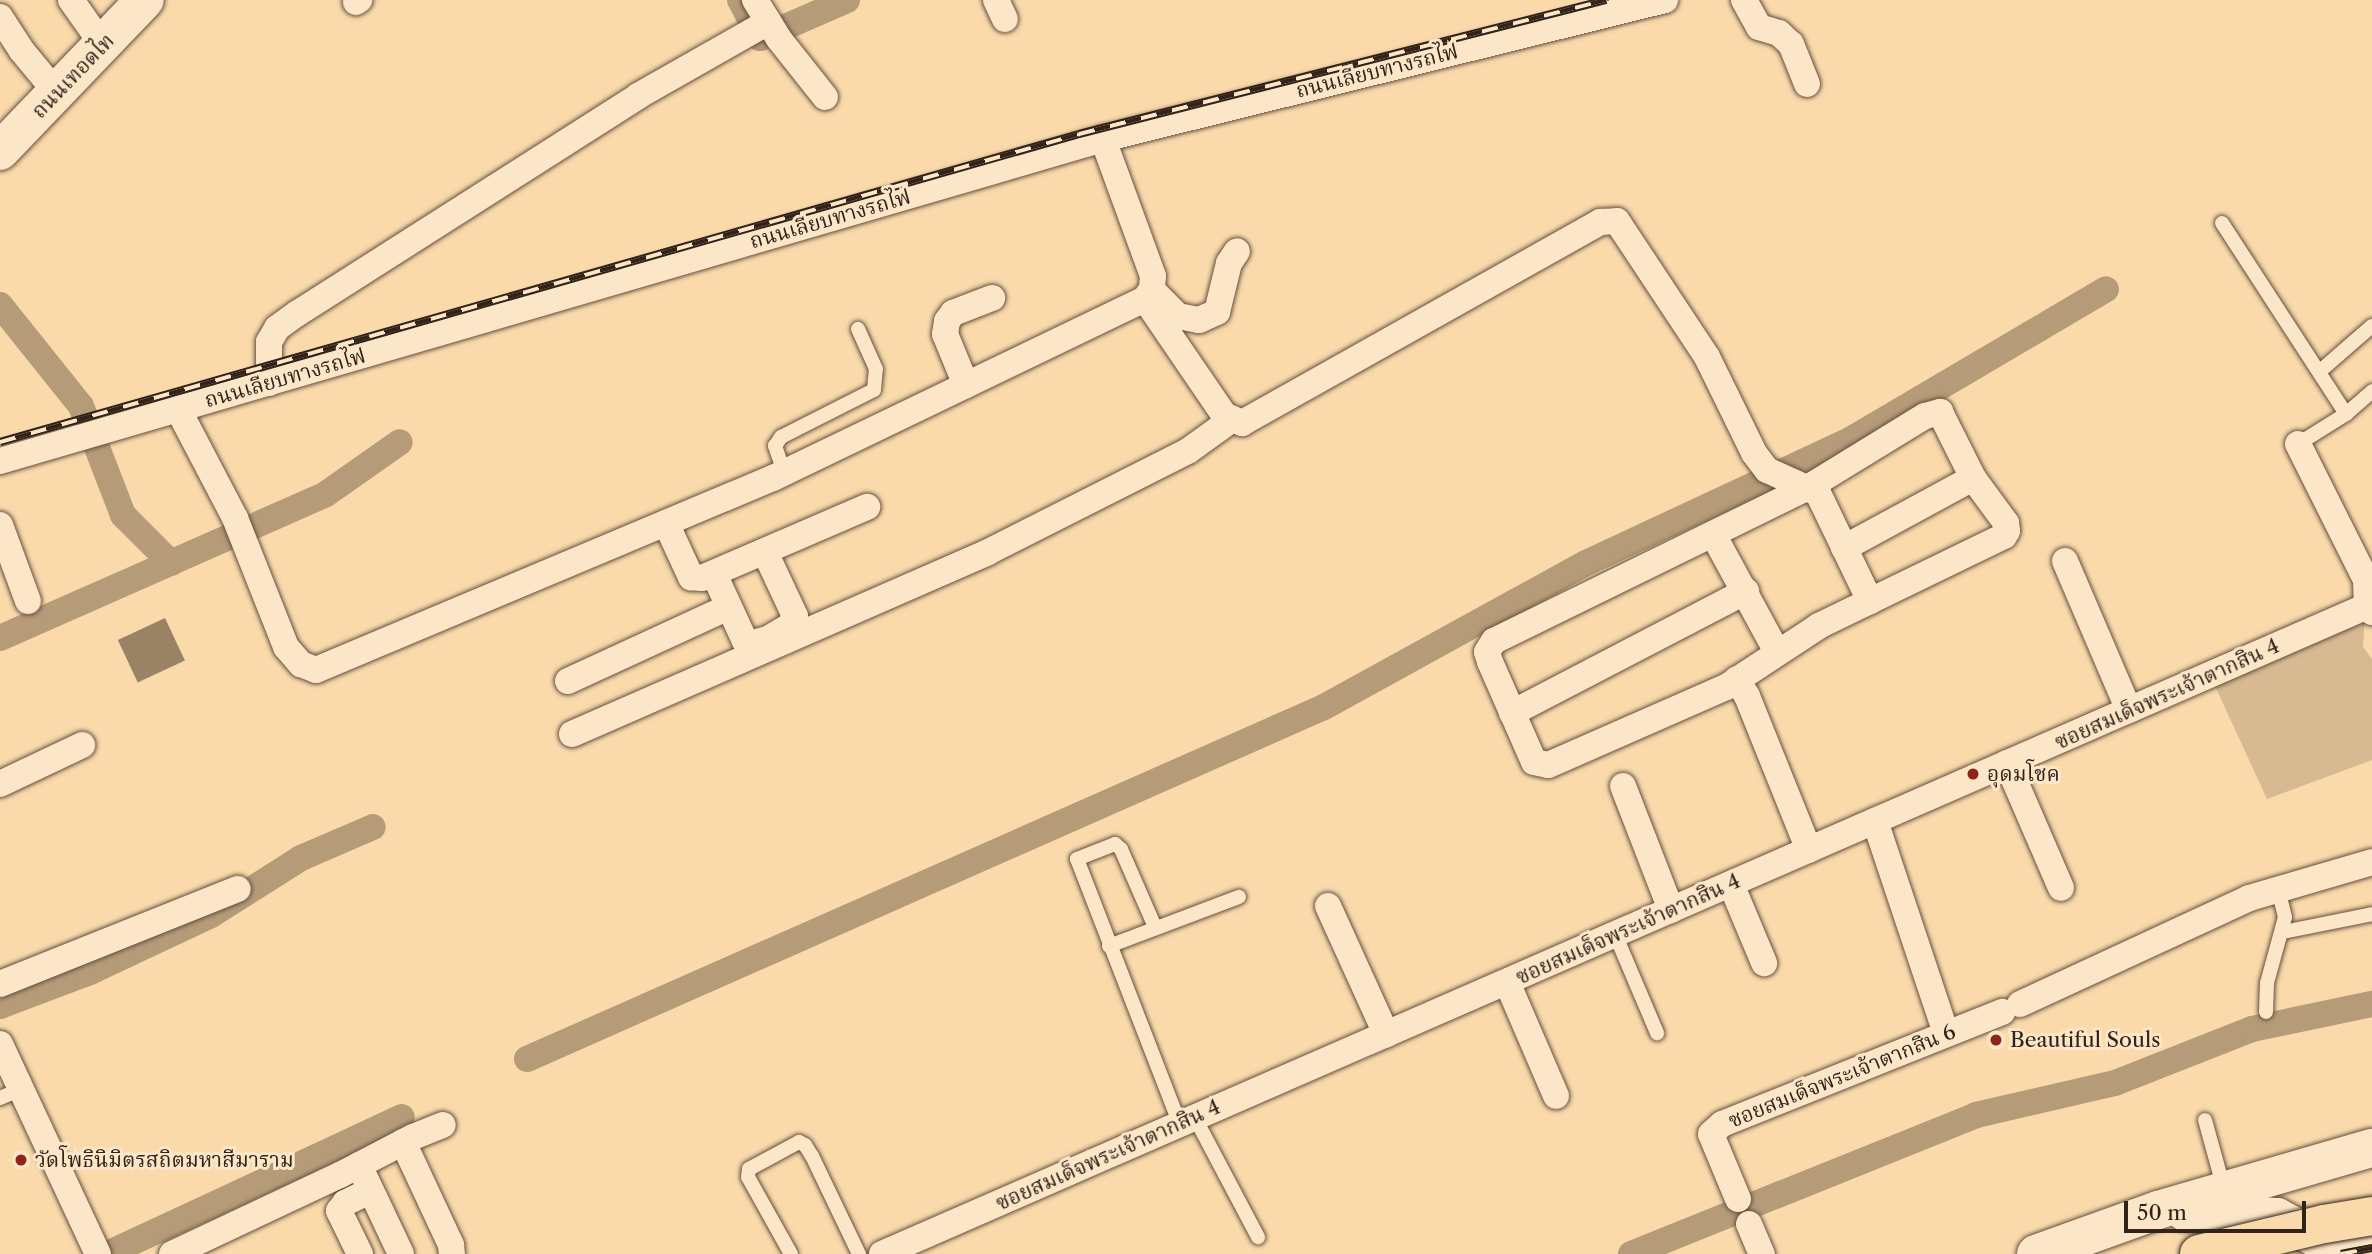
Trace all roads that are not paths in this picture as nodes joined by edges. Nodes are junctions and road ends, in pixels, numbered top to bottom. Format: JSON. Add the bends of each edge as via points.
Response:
{"nodes":[{"id":1,"x":71,"y":0,"type":"edge"},
{"id":2,"x":145,"y":0,"type":"edge"},
{"id":3,"x":1665,"y":0,"type":"edge"},
{"id":4,"x":1744,"y":0,"type":"edge"},
{"id":5,"x":0,"y":17,"type":"edge"},
{"id":6,"x":768,"y":22,"type":"edge"},
{"id":7,"x":103,"y":44,"type":"junction"},
{"id":8,"x":1807,"y":84,"type":"dead end"},
{"id":9,"x":56,"y":92,"type":"junction"},
{"id":10,"x":825,"y":97,"type":"dead end"},
{"id":11,"x":1103,"y":139,"type":"junction"},
{"id":12,"x":0,"y":151,"type":"edge"},
{"id":13,"x":2222,"y":223,"type":"dead end"},
{"id":14,"x":1237,"y":251,"type":"dead end"},
{"id":15,"x":1149,"y":294,"type":"junction"},
{"id":16,"x":992,"y":298,"type":"dead end"},
{"id":17,"x":2372,"y":326,"type":"edge"},
{"id":18,"x":858,"y":329,"type":"dead end"},
{"id":19,"x":2319,"y":372,"type":"junction"},
{"id":20,"x":269,"y":383,"type":"junction"},
{"id":21,"x":966,"y":385,"type":"junction"},
{"id":22,"x":2372,"y":391,"type":"edge"},
{"id":23,"x":178,"y":409,"type":"junction"},
{"id":24,"x":2346,"y":414,"type":"junction"},
{"id":25,"x":1231,"y":420,"type":"junction"},
{"id":26,"x":2298,"y":444,"type":"joint"},
{"id":27,"x":0,"y":461,"type":"edge"},
{"id":28,"x":784,"y":472,"type":"junction"},
{"id":29,"x":1787,"y":478,"type":"junction"},
{"id":30,"x":1973,"y":478,"type":"junction"},
{"id":31,"x":867,"y":507,"type":"dead end"},
{"id":32,"x":666,"y":523,"type":"junction"},
{"id":33,"x":0,"y":526,"type":"edge"},
{"id":34,"x":1714,"y":536,"type":"junction"},
{"id":35,"x":1844,"y":548,"type":"junction"},
{"id":36,"x":765,"y":552,"type":"junction"},
{"id":37,"x":2066,"y":561,"type":"dead end"},
{"id":38,"x":714,"y":574,"type":"junction"},
{"id":39,"x":1746,"y":591,"type":"junction"},
{"id":40,"x":28,"y":601,"type":"dead end"},
{"id":41,"x":1870,"y":601,"type":"junction"},
{"id":42,"x":729,"y":607,"type":"junction"},
{"id":43,"x":2370,"y":609,"type":"edge"},
{"id":44,"x":1777,"y":652,"type":"junction"},
{"id":45,"x":1737,"y":680,"type":"junction"},
{"id":46,"x":568,"y":681,"type":"dead end"},
{"id":47,"x":2129,"y":710,"type":"junction"},
{"id":48,"x":1512,"y":713,"type":"junction"},
{"id":49,"x":572,"y":734,"type":"dead end"},
{"id":50,"x":82,"y":745,"type":"dead end"},
{"id":51,"x":2007,"y":763,"type":"junction"},
{"id":52,"x":0,"y":784,"type":"edge"},
{"id":53,"x":1623,"y":786,"type":"dead end"},
{"id":54,"x":1875,"y":821,"type":"junction"},
{"id":55,"x":1809,"y":850,"type":"junction"},
{"id":56,"x":2372,"y":862,"type":"edge"},
{"id":57,"x":1731,"y":884,"type":"junction"},
{"id":58,"x":2061,"y":888,"type":"dead end"},
{"id":59,"x":238,"y":889,"type":"dead end"},
{"id":60,"x":2278,"y":889,"type":"junction"},
{"id":61,"x":1239,"y":897,"type":"dead end"},
{"id":62,"x":1328,"y":906,"type":"dead end"},
{"id":63,"x":1671,"y":910,"type":"junction"},
{"id":64,"x":2372,"y":914,"type":"edge"},
{"id":65,"x":1155,"y":927,"type":"junction"},
{"id":66,"x":2283,"y":932,"type":"junction"},
{"id":67,"x":1615,"y":934,"type":"junction"},
{"id":68,"x":1109,"y":946,"type":"junction"},
{"id":69,"x":1765,"y":963,"type":"dead end"},
{"id":70,"x":1507,"y":982,"type":"junction"},
{"id":71,"x":0,"y":984,"type":"edge"},
{"id":72,"x":2266,"y":1012,"type":"dead end"},
{"id":73,"x":1657,"y":1033,"type":"dead end"},
{"id":74,"x":1946,"y":1033,"type":"junction"},
{"id":75,"x":1386,"y":1034,"type":"junction"},
{"id":76,"x":0,"y":1044,"type":"edge"},
{"id":77,"x":10,"y":1094,"type":"edge"},
{"id":78,"x":1556,"y":1096,"type":"dead end"},
{"id":79,"x":1188,"y":1121,"type":"junction"},
{"id":80,"x":2205,"y":1121,"type":"dead end"},
{"id":81,"x":443,"y":1125,"type":"dead end"},
{"id":82,"x":403,"y":1142,"type":"junction"},
{"id":83,"x":2372,"y":1148,"type":"edge"},
{"id":84,"x":359,"y":1165,"type":"junction"},
{"id":85,"x":2224,"y":1190,"type":"junction"},
{"id":86,"x":370,"y":1191,"type":"junction"},
{"id":87,"x":1738,"y":1199,"type":"dead end"},
{"id":88,"x":2158,"y":1210,"type":"junction"},
{"id":89,"x":2372,"y":1216,"type":"edge"},
{"id":90,"x":1749,"y":1224,"type":"dead end"},
{"id":91,"x":1258,"y":1237,"type":"dead end"},
{"id":92,"x":2372,"y":1237,"type":"edge"},
{"id":93,"x":2323,"y":1247,"type":"edge"},
{"id":94,"x":96,"y":1249,"type":"edge"},
{"id":95,"x":172,"y":1254,"type":"edge"},
{"id":96,"x":360,"y":1254,"type":"edge"},
{"id":97,"x":401,"y":1254,"type":"edge"},
{"id":98,"x":452,"y":1254,"type":"edge"},
{"id":99,"x":791,"y":1254,"type":"edge"},
{"id":100,"x":859,"y":1254,"type":"edge"},
{"id":101,"x":882,"y":1254,"type":"edge"},
{"id":102,"x":1762,"y":1254,"type":"edge"},
{"id":103,"x":2036,"y":1254,"type":"edge"},
{"id":104,"x":2199,"y":1254,"type":"edge"}],
"edges":[{"from":1,"to":7,"type":"street"},
{"from":2,"to":7,"type":"main road","name":"ถนนเทอดไท"},
{"from":3,"to":11,"type":"street","name":"ถนนเลียบทางรถไฟ"},
{"from":4,"to":8,"type":"street","via":[[1759,27],[1779,33],[1791,44]]},
{"from":5,"to":9,"type":"street"},
{"from":6,"to":10,"type":"street"},
{"from":6,"to":20,"type":"street","via":[[638,96],[277,328],[269,342]]},
{"from":7,"to":9,"type":"main road","name":"ถนนเทอดไท"},
{"from":9,"to":12,"type":"main road","name":"ถนนเทอดไท"},
{"from":11,"to":15,"type":"street","via":[[1153,276]]},
{"from":11,"to":20,"type":"street","name":"ถนนเลียบทางรถไฟ"},
{"from":13,"to":19,"type":"lane"},
{"from":14,"to":15,"type":"street","via":[[1229,263],[1217,312],[1199,320],[1178,316]]},
{"from":15,"to":21,"type":"street"},
{"from":15,"to":25,"type":"street"},
{"from":16,"to":21,"type":"street","via":[[953,313],[947,321],[945,334]]},
{"from":17,"to":19,"type":"lane"},
{"from":18,"to":28,"type":"lane","via":[[876,369],[874,390],[781,437],[775,446]]},
{"from":19,"to":24,"type":"lane"},
{"from":20,"to":23,"type":"street","name":"ถนนเลียบทางรถไฟ"},
{"from":21,"to":28,"type":"street"},
{"from":22,"to":24,"type":"lane"},
{"from":23,"to":27,"type":"street","name":"ถนนเลียบทางรถไฟ"},
{"from":23,"to":32,"type":"street","via":[[235,518],[286,647],[301,664],[316,670]]},
{"from":24,"to":26,"type":"lane"},
{"from":25,"to":29,"type":"street","via":[[1242,423],[1609,220],[1617,221],[1678,310],[1707,357],[1754,453]]},
{"from":25,"to":49,"type":"street","via":[[1188,451],[988,552]]},
{"from":26,"to":43,"type":"street","via":[[2366,580]]},
{"from":28,"to":32,"type":"street"},
{"from":29,"to":30,"type":"street","via":[[1940,412]]},
{"from":29,"to":34,"type":"street"},
{"from":29,"to":35,"type":"street","via":[[1818,493]]},
{"from":30,"to":35,"type":"street"},
{"from":30,"to":41,"type":"street","via":[[2006,523],[2004,536]]},
{"from":31,"to":36,"type":"street"},
{"from":32,"to":38,"type":"street","via":[[691,577]]},
{"from":33,"to":40,"type":"street"},
{"from":34,"to":39,"type":"street"},
{"from":34,"to":48,"type":"street","via":[[1494,641],[1487,652]]},
{"from":35,"to":41,"type":"street"},
{"from":36,"to":38,"type":"street"},
{"from":36,"to":42,"type":"street","via":[[795,616],[790,626],[768,639],[745,641]]},
{"from":37,"to":47,"type":"street"},
{"from":38,"to":42,"type":"street"},
{"from":39,"to":44,"type":"street"},
{"from":39,"to":48,"type":"street"},
{"from":41,"to":44,"type":"street"},
{"from":42,"to":46,"type":"street"},
{"from":43,"to":47,"type":"street","name":"ซอยสมเด็จพระเจ้าตากสิน 4"},
{"from":44,"to":45,"type":"street"},
{"from":45,"to":48,"type":"street","via":[[1548,765],[1534,762]]},
{"from":45,"to":55,"type":"street"},
{"from":47,"to":51,"type":"street","name":"ซอยสมเด็จพระเจ้าตากสิน 4"},
{"from":50,"to":52,"type":"street"},
{"from":51,"to":54,"type":"street","name":"ซอยสมเด็จพระเจ้าตากสิน 4"},
{"from":51,"to":58,"type":"street"},
{"from":53,"to":63,"type":"street"},
{"from":54,"to":55,"type":"street","name":"ซอยสมเด็จพระเจ้าตากสิน 4"},
{"from":54,"to":74,"type":"street"},
{"from":55,"to":57,"type":"street","name":"ซอยสมเด็จพระเจ้าตากสิน 4"},
{"from":56,"to":60,"type":"street","name":"ซอยสมเด็จพระเจ้าตากสิน 6"},
{"from":57,"to":63,"type":"street","name":"ซอยสมเด็จพระเจ้าตากสิน 4"},
{"from":57,"to":69,"type":"street"},
{"from":59,"to":71,"type":"street"},
{"from":60,"to":66,"type":"lane","via":[[2285,917]]},
{"from":60,"to":74,"type":"street","name":"ซอยสมเด็จพระเจ้าตากสิน 6"},
{"from":61,"to":65,"type":"lane"},
{"from":62,"to":75,"type":"street"},
{"from":63,"to":67,"type":"street","name":"ซอยสมเด็จพระเจ้าตากสิน 4"},
{"from":64,"to":66,"type":"lane"},
{"from":65,"to":68,"type":"lane"},
{"from":65,"to":68,"type":"lane","via":[[1121,849],[1115,844],[1083,855],[1077,859],[1079,870]]},
{"from":66,"to":72,"type":"lane","via":[[2275,945],[2267,982]]},
{"from":67,"to":70,"type":"street","name":"ซอยสมเด็จพระเจ้าตากสิน 4"},
{"from":67,"to":73,"type":"lane"},
{"from":68,"to":79,"type":"lane"},
{"from":70,"to":75,"type":"street","name":"ซอยสมเด็จพระเจ้าตากสิน 4"},
{"from":70,"to":78,"type":"street"},
{"from":74,"to":87,"type":"street","name":"ซอยสมเด็จพระเจ้าตากสิน 6","via":[[1722,1124],[1711,1134]]},
{"from":75,"to":79,"type":"street","name":"ซอยสมเด็จพระเจ้าตากสิน 4"},
{"from":76,"to":77,"type":"street"},
{"from":77,"to":94,"type":"street"},
{"from":79,"to":91,"type":"lane"},
{"from":79,"to":101,"type":"street","name":"ซอยสมเด็จพระเจ้าตากสิน 4"},
{"from":80,"to":85,"type":"lane"},
{"from":81,"to":82,"type":"street"},
{"from":82,"to":84,"type":"street"},
{"from":82,"to":98,"type":"street"},
{"from":83,"to":85,"type":"main road"},
{"from":84,"to":86,"type":"street"},
{"from":84,"to":95,"type":"street"},
{"from":85,"to":88,"type":"main road"},
{"from":86,"to":96,"type":"street","via":[[339,1211]]},
{"from":86,"to":97,"type":"street"},
{"from":88,"to":93,"type":"main road","via":[[2277,1217]]},
{"from":88,"to":103,"type":"main road"},
{"from":89,"to":104,"type":"main road","bridge":true},
{"from":90,"to":102,"type":"street"},
{"from":92,"to":93,"type":"lane"},
{"from":99,"to":100,"type":"lane","via":[[748,1177],[749,1169],[799,1142],[812,1156]]}]}
